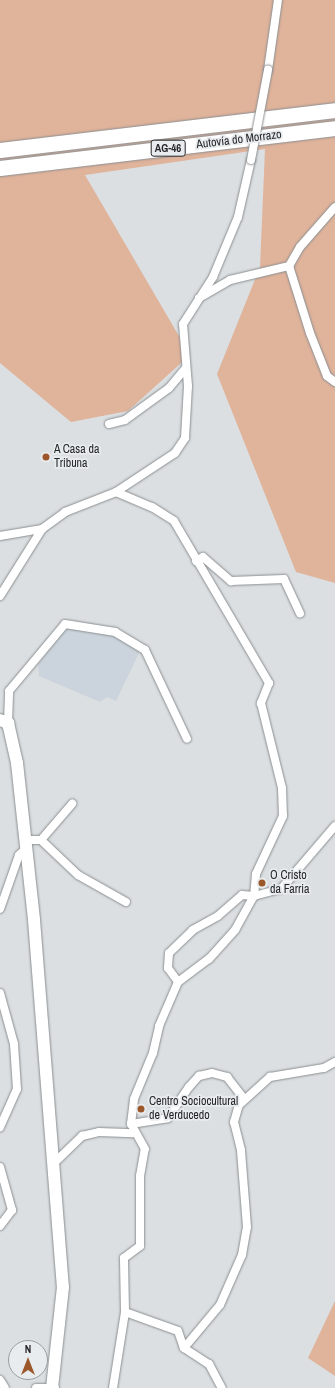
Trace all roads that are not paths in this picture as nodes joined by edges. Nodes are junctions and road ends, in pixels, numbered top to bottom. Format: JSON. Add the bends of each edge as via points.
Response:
{"nodes":[{"id":1,"x":278,"y":0,"type":"edge"},
{"id":2,"x":335,"y":110,"type":"edge"},
{"id":3,"x":335,"y":128,"type":"edge"},
{"id":4,"x":0,"y":150,"type":"edge"},
{"id":5,"x":0,"y":168,"type":"edge"},
{"id":6,"x":335,"y":207,"type":"edge"},
{"id":7,"x":289,"y":266,"type":"junction"},
{"id":8,"x":199,"y":298,"type":"junction"},
{"id":9,"x":186,"y":368,"type":"junction"},
{"id":10,"x":335,"y":382,"type":"edge"},
{"id":11,"x":109,"y":424,"type":"dead end"},
{"id":12,"x":116,"y":492,"type":"junction"},
{"id":13,"x":42,"y":529,"type":"junction"},
{"id":14,"x":0,"y":536,"type":"edge"},
{"id":15,"x":196,"y":561,"type":"junction"},
{"id":16,"x":0,"y":596,"type":"edge"},
{"id":17,"x":300,"y":613,"type":"dead end"},
{"id":18,"x":4,"y":722,"type":"edge"},
{"id":19,"x":187,"y":739,"type":"dead end"},
{"id":20,"x":72,"y":804,"type":"dead end"},
{"id":21,"x":335,"y":826,"type":"edge"},
{"id":22,"x":41,"y":840,"type":"junction"},
{"id":23,"x":26,"y":844,"type":"junction"},
{"id":24,"x":254,"y":896,"type":"junction"},
{"id":25,"x":126,"y":902,"type":"dead end"},
{"id":26,"x":0,"y":908,"type":"edge"},
{"id":27,"x":178,"y":982,"type":"junction"},
{"id":28,"x":0,"y":993,"type":"edge"},
{"id":29,"x":335,"y":1062,"type":"edge"},
{"id":30,"x":244,"y":1099,"type":"junction"},
{"id":31,"x":130,"y":1124,"type":"junction"},
{"id":32,"x":0,"y":1127,"type":"edge"},
{"id":33,"x":133,"y":1134,"type":"junction"},
{"id":34,"x":51,"y":1165,"type":"junction"},
{"id":35,"x":0,"y":1167,"type":"edge"},
{"id":36,"x":0,"y":1226,"type":"edge"},
{"id":37,"x":125,"y":1312,"type":"junction"},
{"id":38,"x":184,"y":1348,"type":"junction"},
{"id":39,"x":0,"y":1380,"type":"edge"},
{"id":40,"x":5,"y":1388,"type":"edge"},
{"id":41,"x":36,"y":1388,"type":"edge"},
{"id":42,"x":53,"y":1388,"type":"edge"},
{"id":43,"x":113,"y":1388,"type":"edge"},
{"id":44,"x":222,"y":1388,"type":"edge"}],
"edges":[{"from":1,"to":8,"type":"street","bridge":true,"via":[[268,70],[238,217],[213,277]]},
{"from":2,"to":4,"type":"highway","name":"Autovía do Morrazo","number":"AG-46"},
{"from":3,"to":5,"type":"highway","name":"Autovía do Morrazo","number":"AG-46"},
{"from":6,"to":7,"type":"street","via":[[300,247]]},
{"from":7,"to":8,"type":"street","via":[[230,280]]},
{"from":7,"to":10,"type":"street","via":[[310,333],[327,376]]},
{"from":8,"to":9,"type":"street","via":[[183,324]]},
{"from":9,"to":11,"type":"street","via":[[169,388],[126,420]]},
{"from":9,"to":12,"type":"street","via":[[185,438],[175,453]]},
{"from":12,"to":13,"type":"street","via":[[65,512]]},
{"from":12,"to":15,"type":"street","via":[[152,507],[174,521]]},
{"from":13,"to":14,"type":"street"},
{"from":13,"to":16,"type":"street"},
{"from":15,"to":17,"type":"street","via":[[203,557],[231,581],[284,579]]},
{"from":15,"to":24,"type":"street","via":[[269,683],[261,703],[282,788],[283,816],[258,868]]},
{"from":18,"to":19,"type":"street","via":[[9,691],[65,624],[115,632],[145,650]]},
{"from":18,"to":23,"type":"street","via":[[17,763]]},
{"from":20,"to":22,"type":"street"},
{"from":21,"to":24,"type":"street","via":[[281,889]]},
{"from":22,"to":23,"type":"street"},
{"from":22,"to":25,"type":"street","via":[[78,875]]},
{"from":23,"to":26,"type":"street","via":[[19,855]]},
{"from":23,"to":34,"type":"street"},
{"from":24,"to":27,"type":"street","via":[[235,930],[209,959]]},
{"from":24,"to":27,"type":"street","via":[[242,895],[236,898],[169,953],[168,968]]},
{"from":27,"to":31,"type":"street","via":[[158,1026],[153,1053],[134,1099]]},
{"from":28,"to":32,"type":"street","via":[[14,1044],[17,1089]]},
{"from":29,"to":30,"type":"street","via":[[324,1068],[293,1070],[270,1077]]},
{"from":30,"to":31,"type":"street","via":[[227,1077],[212,1073],[200,1076],[189,1087],[168,1118]]},
{"from":30,"to":38,"type":"street","via":[[234,1122],[246,1193],[247,1227],[242,1255],[220,1305]]},
{"from":31,"to":33,"type":"street"},
{"from":33,"to":34,"type":"street","via":[[98,1132],[82,1136]]},
{"from":33,"to":37,"type":"street","via":[[141,1139],[145,1149],[140,1176],[140,1246],[124,1258]]},
{"from":34,"to":42,"type":"street","via":[[63,1286]]},
{"from":35,"to":36,"type":"street","via":[[12,1210]]},
{"from":37,"to":38,"type":"street","via":[[178,1330]]},
{"from":37,"to":43,"type":"street"},
{"from":38,"to":44,"type":"street","via":[[209,1364]]},
{"from":39,"to":40,"type":"street"},
{"from":41,"to":42,"type":"street"}]}
